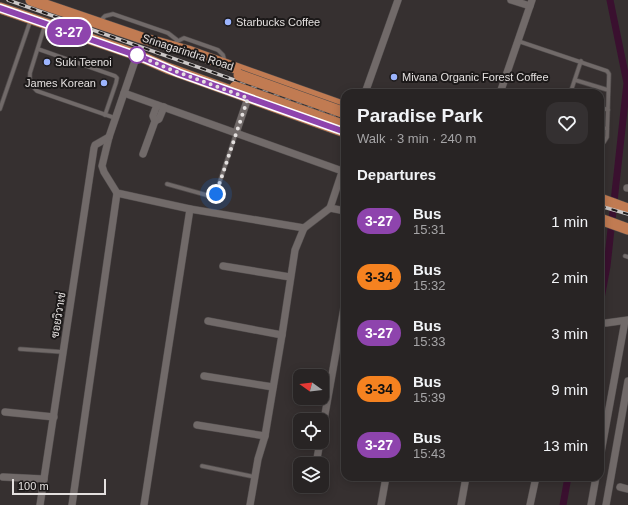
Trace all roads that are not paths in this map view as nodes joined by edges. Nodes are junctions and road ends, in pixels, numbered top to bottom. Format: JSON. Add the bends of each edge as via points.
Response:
{"nodes":[{"id":1,"x":398,"y":0,"type":"edge"},
{"id":2,"x":511,"y":0,"type":"edge"},
{"id":3,"x":35,"y":1,"type":"edge"},
{"id":4,"x":531,"y":3,"type":"edge"},
{"id":5,"x":0,"y":8,"type":"edge"},
{"id":6,"x":31,"y":19,"type":"junction"},
{"id":7,"x":98,"y":23,"type":"junction"},
{"id":8,"x":45,"y":24,"type":"junction"},
{"id":9,"x":142,"y":38,"type":"junction"},
{"id":10,"x":518,"y":40,"type":"junction"},
{"id":11,"x":175,"y":43,"type":"junction"},
{"id":12,"x":38,"y":49,"type":"junction"},
{"id":13,"x":139,"y":56,"type":"junction"},
{"id":14,"x":581,"y":61,"type":"junction"},
{"id":15,"x":575,"y":80,"type":"junction"},
{"id":16,"x":279,"y":83,"type":"junction"},
{"id":17,"x":366,"y":89,"type":"edge"},
{"id":18,"x":501,"y":89,"type":"edge"},
{"id":19,"x":572,"y":89,"type":"edge"},
{"id":20,"x":608,"y":90,"type":"junction"},
{"id":21,"x":124,"y":93,"type":"junction"},
{"id":22,"x":248,"y":98,"type":"junction"},
{"id":23,"x":270,"y":105,"type":"junction"},
{"id":24,"x":341,"y":105,"type":"edge"},
{"id":25,"x":160,"y":106,"type":"junction"},
{"id":26,"x":604,"y":108,"type":"edge"},
{"id":27,"x":0,"y":109,"type":"edge"},
{"id":28,"x":608,"y":110,"type":"junction"},
{"id":29,"x":341,"y":112,"type":"edge"},
{"id":30,"x":105,"y":115,"type":"junction"},
{"id":31,"x":116,"y":119,"type":"junction"},
{"id":32,"x":341,"y":125,"type":"edge"},
{"id":33,"x":604,"y":128,"type":"edge"},
{"id":34,"x":607,"y":129,"type":"junction"},
{"id":35,"x":341,"y":131,"type":"edge"},
{"id":36,"x":236,"y":133,"type":"junction"},
{"id":37,"x":109,"y":137,"type":"junction"},
{"id":38,"x":604,"y":141,"type":"edge"},
{"id":39,"x":143,"y":154,"type":"dead end"},
{"id":40,"x":341,"y":170,"type":"edge"},
{"id":41,"x":341,"y":179,"type":"edge"},
{"id":42,"x":167,"y":184,"type":"dead end"},
{"id":43,"x":118,"y":193,"type":"junction"},
{"id":44,"x":604,"y":201,"type":"edge"},
{"id":45,"x":331,"y":206,"type":"junction"},
{"id":46,"x":190,"y":209,"type":"junction"},
{"id":47,"x":627,"y":209,"type":"edge"},
{"id":48,"x":341,"y":210,"type":"edge"},
{"id":49,"x":604,"y":221,"type":"edge"},
{"id":50,"x":304,"y":228,"type":"junction"},
{"id":51,"x":625,"y":228,"type":"edge"},
{"id":52,"x":223,"y":266,"type":"dead end"},
{"id":53,"x":290,"y":277,"type":"junction"},
{"id":54,"x":626,"y":321,"type":"edge"},
{"id":55,"x":208,"y":322,"type":"dead end"},
{"id":56,"x":606,"y":323,"type":"dead end"},
{"id":57,"x":341,"y":324,"type":"edge"},
{"id":58,"x":282,"y":335,"type":"junction"},
{"id":59,"x":20,"y":349,"type":"dead end"},
{"id":60,"x":63,"y":352,"type":"junction"},
{"id":61,"x":204,"y":376,"type":"dead end"},
{"id":62,"x":628,"y":381,"type":"edge"},
{"id":63,"x":273,"y":387,"type":"junction"},
{"id":64,"x":5,"y":412,"type":"dead end"},
{"id":65,"x":325,"y":413,"type":"edge"},
{"id":66,"x":54,"y":417,"type":"junction"},
{"id":67,"x":197,"y":425,"type":"dead end"},
{"id":68,"x":265,"y":436,"type":"junction"},
{"id":69,"x":604,"y":437,"type":"edge"},
{"id":70,"x":202,"y":466,"type":"dead end"},
{"id":71,"x":3,"y":477,"type":"dead end"},
{"id":72,"x":255,"y":477,"type":"junction"},
{"id":73,"x":44,"y":479,"type":"junction"},
{"id":74,"x":385,"y":481,"type":"edge"},
{"id":75,"x":465,"y":481,"type":"edge"},
{"id":76,"x":535,"y":481,"type":"edge"},
{"id":77,"x":595,"y":481,"type":"edge"},
{"id":78,"x":40,"y":505,"type":"edge"},
{"id":79,"x":72,"y":505,"type":"edge"},
{"id":80,"x":144,"y":505,"type":"edge"},
{"id":81,"x":250,"y":505,"type":"edge"},
{"id":82,"x":381,"y":505,"type":"edge"},
{"id":83,"x":461,"y":505,"type":"edge"},
{"id":84,"x":530,"y":505,"type":"edge"},
{"id":85,"x":591,"y":505,"type":"edge"},
{"id":86,"x":606,"y":505,"type":"edge"}],
"edges":[{"from":1,"to":17,"type":"street"},
{"from":2,"to":4,"type":"street"},
{"from":3,"to":7,"type":"main road","name":"Srinagarindra Road"},
{"from":4,"to":10,"type":"street"},
{"from":5,"to":6,"type":"main road","name":"Srinagarindra Road"},
{"from":6,"to":8,"type":"main road","name":"Srinagarindra Road"},
{"from":6,"to":27,"type":"lane"},
{"from":7,"to":9,"type":"main road","name":"Srinagarindra Road"},
{"from":7,"to":11,"type":"lane","via":[[103,17],[113,14],[168,33]]},
{"from":8,"to":12,"type":"lane"},
{"from":8,"to":13,"type":"main road","name":"Srinagarindra Road"},
{"from":9,"to":11,"type":"main road","name":"Srinagarindra Road"},
{"from":9,"to":29,"type":"main road","bridge":true},
{"from":10,"to":14,"type":"lane"},
{"from":10,"to":18,"type":"street"},
{"from":11,"to":16,"type":"main road","name":"Srinagarindra Road"},
{"from":12,"to":30,"type":"lane","via":[[29,80],[37,91]]},
{"from":12,"to":30,"type":"lane","via":[[115,76],[116,83]]},
{"from":13,"to":21,"type":"street"},
{"from":13,"to":22,"type":"main road","name":"Srinagarindra Road"},
{"from":13,"to":32,"type":"main road","bridge":true},
{"from":14,"to":15,"type":"lane"},
{"from":14,"to":20,"type":"lane","via":[[607,71]]},
{"from":15,"to":19,"type":"lane"},
{"from":15,"to":20,"type":"lane"},
{"from":16,"to":23,"type":"main road","via":[[288,93],[287,100]]},
{"from":16,"to":24,"type":"main road","name":"Srinagarindra Road"},
{"from":20,"to":28,"type":"lane"},
{"from":21,"to":25,"type":"street"},
{"from":21,"to":31,"type":"street"},
{"from":22,"to":23,"type":"main road","name":"Srinagarindra Road"},
{"from":22,"to":36,"type":"street"},
{"from":23,"to":35,"type":"main road","name":"Srinagarindra Road"},
{"from":25,"to":36,"type":"street"},
{"from":25,"to":39,"type":"street","via":[[153,116],[155,121]]},
{"from":26,"to":28,"type":"lane"},
{"from":28,"to":34,"type":"lane"},
{"from":30,"to":31,"type":"lane"},
{"from":31,"to":37,"type":"street"},
{"from":33,"to":34,"type":"lane"},
{"from":34,"to":38,"type":"lane"},
{"from":36,"to":40,"type":"street"},
{"from":36,"to":42,"type":"lane","via":[[214,195]]},
{"from":37,"to":43,"type":"street","via":[[102,166]]},
{"from":37,"to":60,"type":"street","name":"ซอยวิวาเช่","via":[[94,148]]},
{"from":41,"to":45,"type":"street"},
{"from":43,"to":46,"type":"street"},
{"from":43,"to":79,"type":"street"},
{"from":44,"to":47,"type":"main road"},
{"from":45,"to":48,"type":"street"},
{"from":45,"to":50,"type":"street"},
{"from":46,"to":50,"type":"street"},
{"from":46,"to":80,"type":"street"},
{"from":49,"to":51,"type":"main road"},
{"from":50,"to":53,"type":"street","via":[[295,250]]},
{"from":52,"to":53,"type":"street"},
{"from":53,"to":58,"type":"street"},
{"from":54,"to":56,"type":"street"},
{"from":54,"to":69,"type":"street"},
{"from":55,"to":58,"type":"street"},
{"from":57,"to":65,"type":"street"},
{"from":58,"to":63,"type":"street"},
{"from":59,"to":60,"type":"lane"},
{"from":60,"to":66,"type":"street","name":"ซอยวิวาเช่"},
{"from":61,"to":63,"type":"street"},
{"from":62,"to":86,"type":"street"},
{"from":63,"to":68,"type":"street"},
{"from":64,"to":66,"type":"street"},
{"from":66,"to":73,"type":"street","name":"ซอยวิวาเช่"},
{"from":67,"to":68,"type":"street"},
{"from":68,"to":72,"type":"street"},
{"from":70,"to":72,"type":"lane"},
{"from":71,"to":73,"type":"street"},
{"from":72,"to":81,"type":"street"},
{"from":73,"to":78,"type":"street","name":"ซอยวิวาเช่"},
{"from":74,"to":82,"type":"street"},
{"from":75,"to":83,"type":"street"},
{"from":76,"to":84,"type":"street"},
{"from":77,"to":85,"type":"street"}]}
